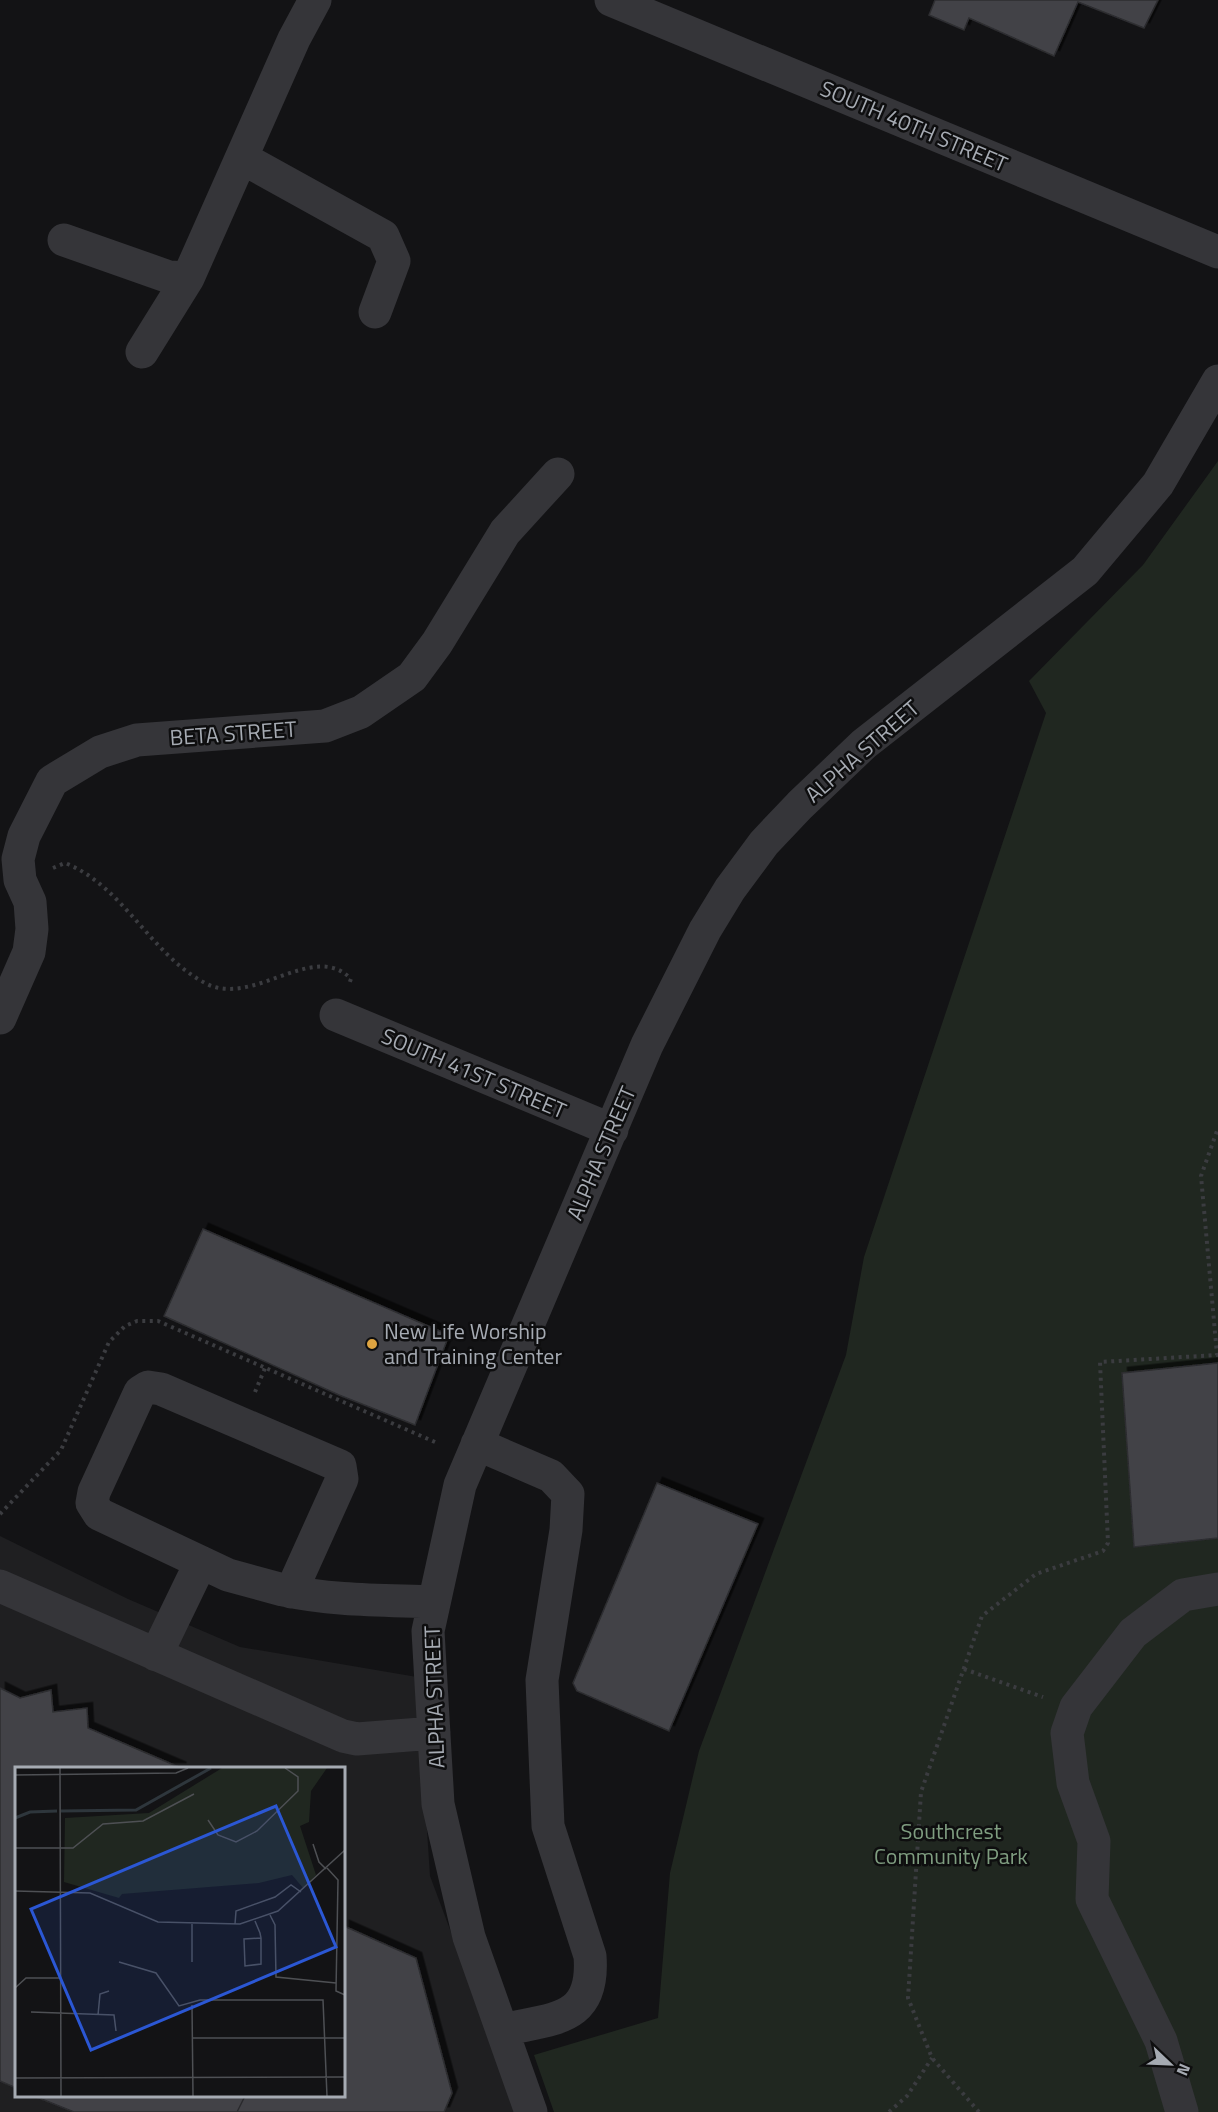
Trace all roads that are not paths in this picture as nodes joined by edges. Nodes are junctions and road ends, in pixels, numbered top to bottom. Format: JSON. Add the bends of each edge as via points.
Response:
{"nodes":[{"id":1,"x":315,"y":0,"type":"edge"},
{"id":2,"x":619,"y":2,"type":"edge"},
{"id":3,"x":242,"y":158,"type":"junction"},
{"id":4,"x":64,"y":240,"type":"dead end"},
{"id":5,"x":1218,"y":252,"type":"edge"},
{"id":6,"x":188,"y":278,"type":"junction"},
{"id":7,"x":375,"y":312,"type":"dead end"},
{"id":8,"x":142,"y":352,"type":"dead end"},
{"id":9,"x":1218,"y":381,"type":"edge"},
{"id":10,"x":558,"y":474,"type":"dead end"},
{"id":11,"x":10,"y":876,"type":"edge"},
{"id":12,"x":336,"y":1015,"type":"road end"},
{"id":13,"x":0,"y":1018,"type":"edge"},
{"id":14,"x":612,"y":1130,"type":"junction"},
{"id":15,"x":477,"y":1444,"type":"junction"},
{"id":16,"x":201,"y":1562,"type":"junction"},
{"id":17,"x":0,"y":1586,"type":"edge"},
{"id":18,"x":1218,"y":1589,"type":"edge"},
{"id":19,"x":291,"y":1592,"type":"junction"},
{"id":20,"x":434,"y":1602,"type":"junction"},
{"id":21,"x":156,"y":1655,"type":"junction"},
{"id":22,"x":434,"y":1734,"type":"junction"},
{"id":23,"x":502,"y":2030,"type":"junction"},
{"id":24,"x":531,"y":2112,"type":"edge"},
{"id":25,"x":1182,"y":2112,"type":"edge"}],
"edges":[{"from":1,"to":3,"type":"street"},
{"from":2,"to":5,"type":"street","name":"SOUTH 40TH STREET"},
{"from":3,"to":6,"type":"street"},
{"from":3,"to":7,"type":"street","via":[[383,236],[394,261]]},
{"from":4,"to":6,"type":"street","via":[[169,277]]},
{"from":6,"to":8,"type":"street"},
{"from":9,"to":14,"type":"street","name":"ALPHA STREET","via":[[1158,484],[1085,571],[864,744],[764,843],[730,889],[679,977]]},
{"from":10,"to":11,"type":"street","name":"BETA STREET","via":[[505,532],[412,677],[361,712],[325,726],[137,740],[100,752],[52,781],[24,836]]},
{"from":11,"to":13,"type":"street","name":"BETA STREET","via":[[30,902],[32,929],[29,952]]},
{"from":12,"to":14,"type":"street","name":"SOUTH 41ST STREET"},
{"from":14,"to":15,"type":"street","name":"ALPHA STREET"},
{"from":15,"to":20,"type":"street","name":"ALPHA STREET","via":[[460,1485]]},
{"from":15,"to":23,"type":"street","via":[[551,1476],[568,1494],[566,1530],[542,1680],[548,1826],[590,1956],[592,1976],[584,1998],[569,2015]]},
{"from":16,"to":19,"type":"street","via":[[228,1575]]},
{"from":16,"to":19,"type":"street","via":[[99,1514],[92,1503],[140,1392],[148,1387],[161,1389],[340,1466],[342,1479]]},
{"from":16,"to":21,"type":"street"},
{"from":17,"to":21,"type":"street"},
{"from":18,"to":25,"type":"street","via":[[1183,1595],[1133,1633],[1076,1707],[1067,1733],[1073,1783],[1094,1841],[1092,1899],[1161,2041]]},
{"from":19,"to":20,"type":"street","via":[[333,1598]]},
{"from":20,"to":22,"type":"street","name":"ALPHA STREET","via":[[428,1631]]},
{"from":21,"to":22,"type":"street","via":[[343,1736],[357,1739]]},
{"from":22,"to":23,"type":"street","name":"ALPHA STREET","via":[[438,1804],[469,1937]]},
{"from":23,"to":24,"type":"street","name":"ALPHA STREET"}]}
